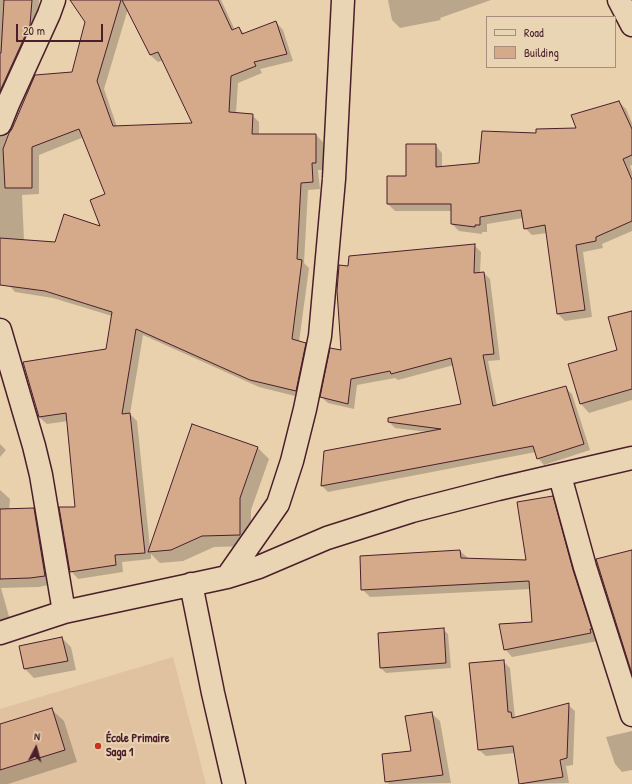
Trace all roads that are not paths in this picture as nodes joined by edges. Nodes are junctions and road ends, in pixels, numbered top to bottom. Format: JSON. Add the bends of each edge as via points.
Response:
{"nodes":[{"id":1,"x":54,"y":0,"type":"edge"},
{"id":2,"x":343,"y":0,"type":"edge"},
{"id":3,"x":619,"y":0,"type":"edge"},
{"id":4,"x":632,"y":26,"type":"edge"},
{"id":5,"x":0,"y":124,"type":"edge"},
{"id":6,"x":0,"y":330,"type":"edge"},
{"id":7,"x":632,"y":458,"type":"edge"},
{"id":8,"x":560,"y":476,"type":"junction"},
{"id":9,"x":227,"y":577,"type":"junction"},
{"id":10,"x":192,"y":584,"type":"junction"},
{"id":11,"x":64,"y":612,"type":"junction"},
{"id":12,"x":0,"y":633,"type":"edge"},
{"id":13,"x":632,"y":715,"type":"edge"},
{"id":14,"x":234,"y":784,"type":"edge"}],
"edges":[{"from":1,"to":5,"type":"street"},
{"from":2,"to":9,"type":"street","via":[[334,179],[320,336],[292,461],[278,504]]},
{"from":3,"to":4,"type":"street"},
{"from":6,"to":11,"type":"street","via":[[41,475]]},
{"from":7,"to":8,"type":"street"},
{"from":8,"to":9,"type":"street","via":[[412,511],[327,538],[259,567]]},
{"from":8,"to":13,"type":"street","via":[[585,567]]},
{"from":9,"to":10,"type":"street"},
{"from":10,"to":11,"type":"street"},
{"from":10,"to":14,"type":"street","via":[[212,693]]},
{"from":11,"to":12,"type":"street"}]}
